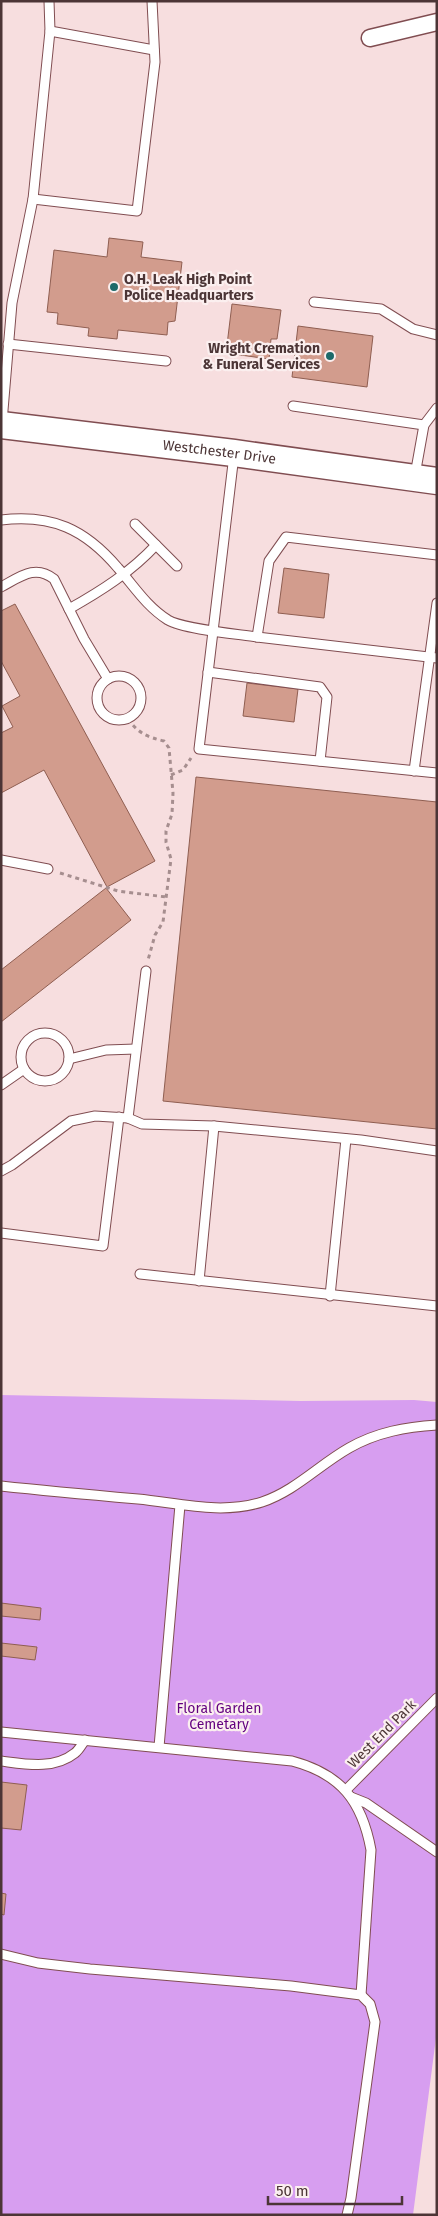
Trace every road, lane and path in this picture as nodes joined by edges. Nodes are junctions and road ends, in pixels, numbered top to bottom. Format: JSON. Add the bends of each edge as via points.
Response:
{"nodes":[{"id":1,"x":49,"y":1,"type":"edge"},
{"id":2,"x":152,"y":1,"type":"edge"},
{"id":3,"x":437,"y":22,"type":"edge"},
{"id":4,"x":50,"y":31,"type":"junction"},
{"id":5,"x":370,"y":38,"type":"dead end"},
{"id":6,"x":154,"y":50,"type":"junction"},
{"id":7,"x":33,"y":199,"type":"junction"},
{"id":8,"x":314,"y":302,"type":"dead end"},
{"id":9,"x":437,"y":334,"type":"edge"},
{"id":10,"x":8,"y":344,"type":"junction"},
{"id":11,"x":166,"y":361,"type":"dead end"},
{"id":12,"x":293,"y":406,"type":"dead end"},
{"id":13,"x":437,"y":408,"type":"edge"},
{"id":14,"x":2,"y":425,"type":"edge"},
{"id":15,"x":424,"y":425,"type":"junction"},
{"id":16,"x":234,"y":453,"type":"junction"},
{"id":17,"x":426,"y":479,"type":"edge"},
{"id":18,"x":1,"y":520,"type":"edge"},
{"id":19,"x":135,"y":524,"type":"dead end"},
{"id":20,"x":156,"y":545,"type":"junction"},
{"id":21,"x":437,"y":555,"type":"edge"},
{"id":22,"x":177,"y":566,"type":"dead end"},
{"id":23,"x":123,"y":574,"type":"junction"},
{"id":24,"x":1,"y":586,"type":"edge"},
{"id":25,"x":437,"y":603,"type":"edge"},
{"id":26,"x":69,"y":609,"type":"junction"},
{"id":27,"x":213,"y":630,"type":"junction"},
{"id":28,"x":257,"y":637,"type":"junction"},
{"id":29,"x":434,"y":657,"type":"edge"},
{"id":30,"x":208,"y":672,"type":"junction"},
{"id":31,"x":108,"y":679,"type":"junction"},
{"id":32,"x":128,"y":719,"type":"junction"},
{"id":33,"x":199,"y":748,"type":"junction"},
{"id":34,"x":320,"y":761,"type":"junction"},
{"id":35,"x":414,"y":771,"type":"junction"},
{"id":36,"x":437,"y":774,"type":"edge"},
{"id":37,"x":171,"y":775,"type":"junction"},
{"id":38,"x":1,"y":860,"type":"edge"},
{"id":39,"x":48,"y":869,"type":"joint"},
{"id":40,"x":166,"y":897,"type":"junction"},
{"id":41,"x":146,"y":971,"type":"joint"},
{"id":42,"x":136,"y":1050,"type":"junction"},
{"id":43,"x":69,"y":1059,"type":"junction"},
{"id":44,"x":24,"y":1069,"type":"junction"},
{"id":45,"x":1,"y":1085,"type":"edge"},
{"id":46,"x":124,"y":1118,"type":"junction"},
{"id":47,"x":214,"y":1126,"type":"junction"},
{"id":48,"x":346,"y":1139,"type":"junction"},
{"id":49,"x":437,"y":1151,"type":"edge"},
{"id":50,"x":1,"y":1171,"type":"edge"},
{"id":51,"x":1,"y":1233,"type":"edge"},
{"id":52,"x":140,"y":1274,"type":"dead end"},
{"id":53,"x":199,"y":1281,"type":"junction"},
{"id":54,"x":330,"y":1296,"type":"junction"},
{"id":55,"x":437,"y":1306,"type":"edge"},
{"id":56,"x":437,"y":1425,"type":"edge"},
{"id":57,"x":1,"y":1486,"type":"edge"},
{"id":58,"x":180,"y":1505,"type":"junction"},
{"id":59,"x":437,"y":1698,"type":"edge"},
{"id":60,"x":1,"y":1732,"type":"edge"},
{"id":61,"x":84,"y":1740,"type":"junction"},
{"id":62,"x":159,"y":1747,"type":"junction"},
{"id":63,"x":1,"y":1761,"type":"edge"},
{"id":64,"x":348,"y":1793,"type":"junction"},
{"id":65,"x":437,"y":1852,"type":"edge"},
{"id":66,"x":1,"y":1954,"type":"edge"},
{"id":67,"x":362,"y":1995,"type":"junction"},
{"id":68,"x":347,"y":2215,"type":"edge"}],
"edges":[{"from":1,"to":4,"type":"lane"},
{"from":2,"to":6,"type":"lane"},
{"from":3,"to":5,"type":"street"},
{"from":4,"to":6,"type":"lane"},
{"from":4,"to":7,"type":"lane"},
{"from":6,"to":7,"type":"lane","via":[[137,211]]},
{"from":7,"to":10,"type":"lane","via":[[12,303]]},
{"from":8,"to":9,"type":"lane","via":[[381,309],[413,329]]},
{"from":10,"to":11,"type":"lane"},
{"from":10,"to":14,"type":"lane"},
{"from":12,"to":15,"type":"lane"},
{"from":13,"to":15,"type":"lane"},
{"from":14,"to":16,"type":"main road","name":"Westchester Drive"},
{"from":15,"to":17,"type":"lane"},
{"from":16,"to":17,"type":"main road","name":"Westchester Drive"},
{"from":16,"to":27,"type":"lane"},
{"from":18,"to":23,"type":"lane","via":[[50,520],[70,527],[98,547]]},
{"from":19,"to":20,"type":"lane"},
{"from":20,"to":22,"type":"lane"},
{"from":20,"to":23,"type":"lane"},
{"from":21,"to":28,"type":"lane","via":[[286,537],[269,561]]},
{"from":23,"to":26,"type":"lane"},
{"from":23,"to":27,"type":"lane","via":[[140,597],[168,620]]},
{"from":24,"to":26,"type":"lane","via":[[27,574],[45,572],[54,579]]},
{"from":25,"to":29,"type":"lane"},
{"from":26,"to":31,"type":"lane"},
{"from":27,"to":28,"type":"lane"},
{"from":27,"to":30,"type":"lane"},
{"from":28,"to":29,"type":"lane"},
{"from":29,"to":35,"type":"lane"},
{"from":30,"to":33,"type":"lane"},
{"from":30,"to":34,"type":"lane","via":[[320,686],[327,697]]},
{"from":31,"to":32,"type":"lane","via":[[98,690],[98,705],[107,717]]},
{"from":31,"to":32,"type":"lane","via":[[114,676],[128,678],[138,688],[141,702]]},
{"from":32,"to":37,"type":"path","via":[[136,730],[149,738],[164,740],[169,748]]},
{"from":33,"to":34,"type":"lane"},
{"from":33,"to":37,"type":"path","via":[[182,770]]},
{"from":34,"to":35,"type":"lane"},
{"from":35,"to":36,"type":"lane"},
{"from":37,"to":40,"type":"path","via":[[174,792],[166,831],[171,860]]},
{"from":38,"to":39,"type":"lane"},
{"from":39,"to":40,"type":"path","via":[[118,891]]},
{"from":40,"to":41,"type":"path","via":[[163,922],[155,935]]},
{"from":41,"to":42,"type":"lane"},
{"from":42,"to":43,"type":"lane","via":[[106,1050]]},
{"from":42,"to":46,"type":"lane"},
{"from":43,"to":44,"type":"lane","via":[[64,1073],[50,1081],[35,1079]]},
{"from":43,"to":44,"type":"lane","via":[[60,1038],[52,1034],[36,1035],[24,1045],[21,1053]]},
{"from":44,"to":45,"type":"lane"},
{"from":46,"to":47,"type":"lane","via":[[142,1124]]},
{"from":46,"to":50,"type":"lane","via":[[96,1116],[71,1121]]},
{"from":46,"to":51,"type":"lane","via":[[103,1246]]},
{"from":47,"to":48,"type":"lane"},
{"from":47,"to":53,"type":"lane"},
{"from":48,"to":49,"type":"lane"},
{"from":48,"to":54,"type":"lane"},
{"from":52,"to":53,"type":"lane"},
{"from":53,"to":54,"type":"lane"},
{"from":54,"to":55,"type":"lane"},
{"from":56,"to":58,"type":"lane","via":[[404,1427],[379,1434],[321,1466],[288,1491],[262,1502],[236,1508]]},
{"from":57,"to":58,"type":"lane"},
{"from":58,"to":62,"type":"lane"},
{"from":59,"to":64,"type":"lane","name":"West End Park"},
{"from":60,"to":61,"type":"lane"},
{"from":61,"to":62,"type":"lane"},
{"from":61,"to":63,"type":"lane","via":[[75,1753],[41,1766]]},
{"from":62,"to":64,"type":"lane","via":[[292,1761],[329,1776]]},
{"from":64,"to":65,"type":"lane"},
{"from":64,"to":67,"type":"lane","via":[[360,1809],[371,1850]]},
{"from":66,"to":67,"type":"lane","via":[[38,1963],[90,1969]]},
{"from":67,"to":68,"type":"lane","via":[[370,2004],[375,2022]]}]}
